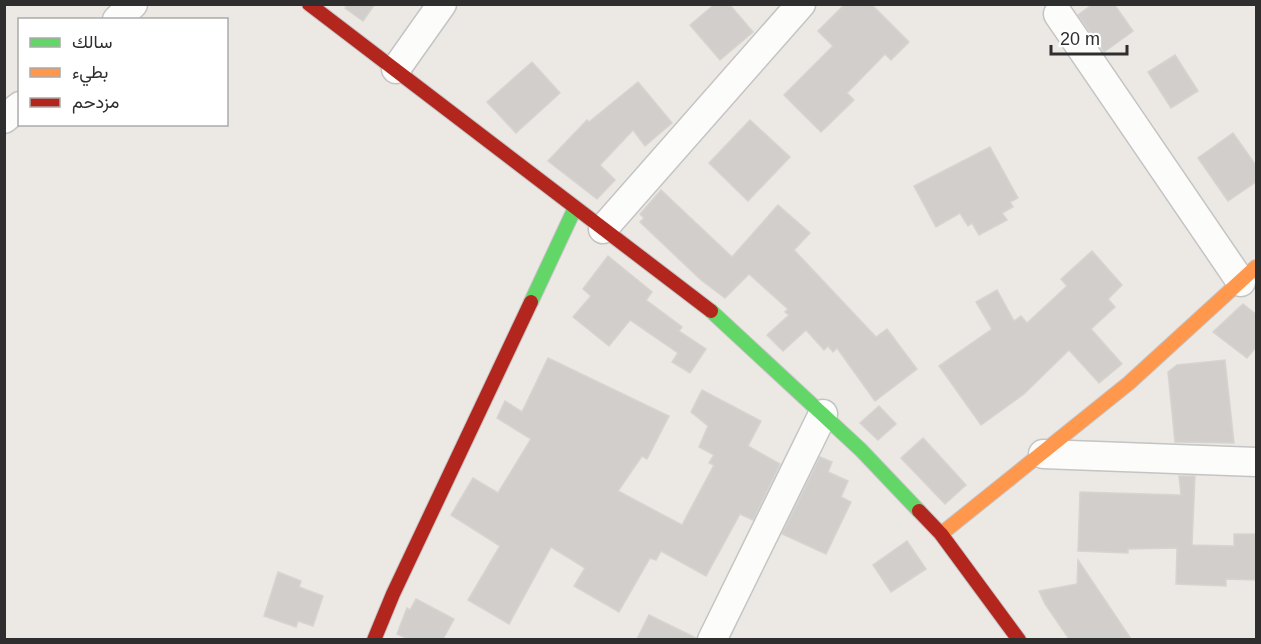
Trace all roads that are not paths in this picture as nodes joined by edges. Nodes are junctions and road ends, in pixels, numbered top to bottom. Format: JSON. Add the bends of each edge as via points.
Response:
{"nodes":[{"id":1,"x":133,"y":4,"type":"edge"},
{"id":2,"x":309,"y":4,"type":"edge"},
{"id":3,"x":442,"y":4,"type":"edge"},
{"id":4,"x":801,"y":4,"type":"edge"},
{"id":5,"x":1058,"y":14,"type":"dead end"},
{"id":6,"x":119,"y":18,"type":"edge"},
{"id":7,"x":396,"y":69,"type":"junction"},
{"id":8,"x":18,"y":108,"type":"edge"},
{"id":9,"x":4,"y":118,"type":"edge"},
{"id":10,"x":575,"y":208,"type":"junction"},
{"id":11,"x":603,"y":228,"type":"junction"},
{"id":12,"x":1249,"y":275,"type":"edge"},
{"id":13,"x":823,"y":414,"type":"junction"},
{"id":14,"x":1043,"y":454,"type":"junction"},
{"id":15,"x":1257,"y":462,"type":"edge"},
{"id":16,"x":941,"y":534,"type":"junction"},
{"id":17,"x":374,"y":639,"type":"edge"},
{"id":18,"x":712,"y":639,"type":"edge"},
{"id":19,"x":1019,"y":639,"type":"edge"}],
"edges":[{"from":1,"to":6,"type":"street"},
{"from":2,"to":7,"type":"street"},
{"from":3,"to":7,"type":"street"},
{"from":4,"to":11,"type":"street"},
{"from":5,"to":12,"type":"street"},
{"from":7,"to":10,"type":"street"},
{"from":8,"to":9,"type":"street"},
{"from":10,"to":11,"type":"street"},
{"from":10,"to":17,"type":"street"},
{"from":11,"to":13,"type":"street","via":[[728,324]]},
{"from":12,"to":14,"type":"street","via":[[1130,383]]},
{"from":13,"to":16,"type":"street"},
{"from":13,"to":18,"type":"street"},
{"from":14,"to":15,"type":"street"},
{"from":14,"to":16,"type":"street"},
{"from":16,"to":19,"type":"street"}]}
